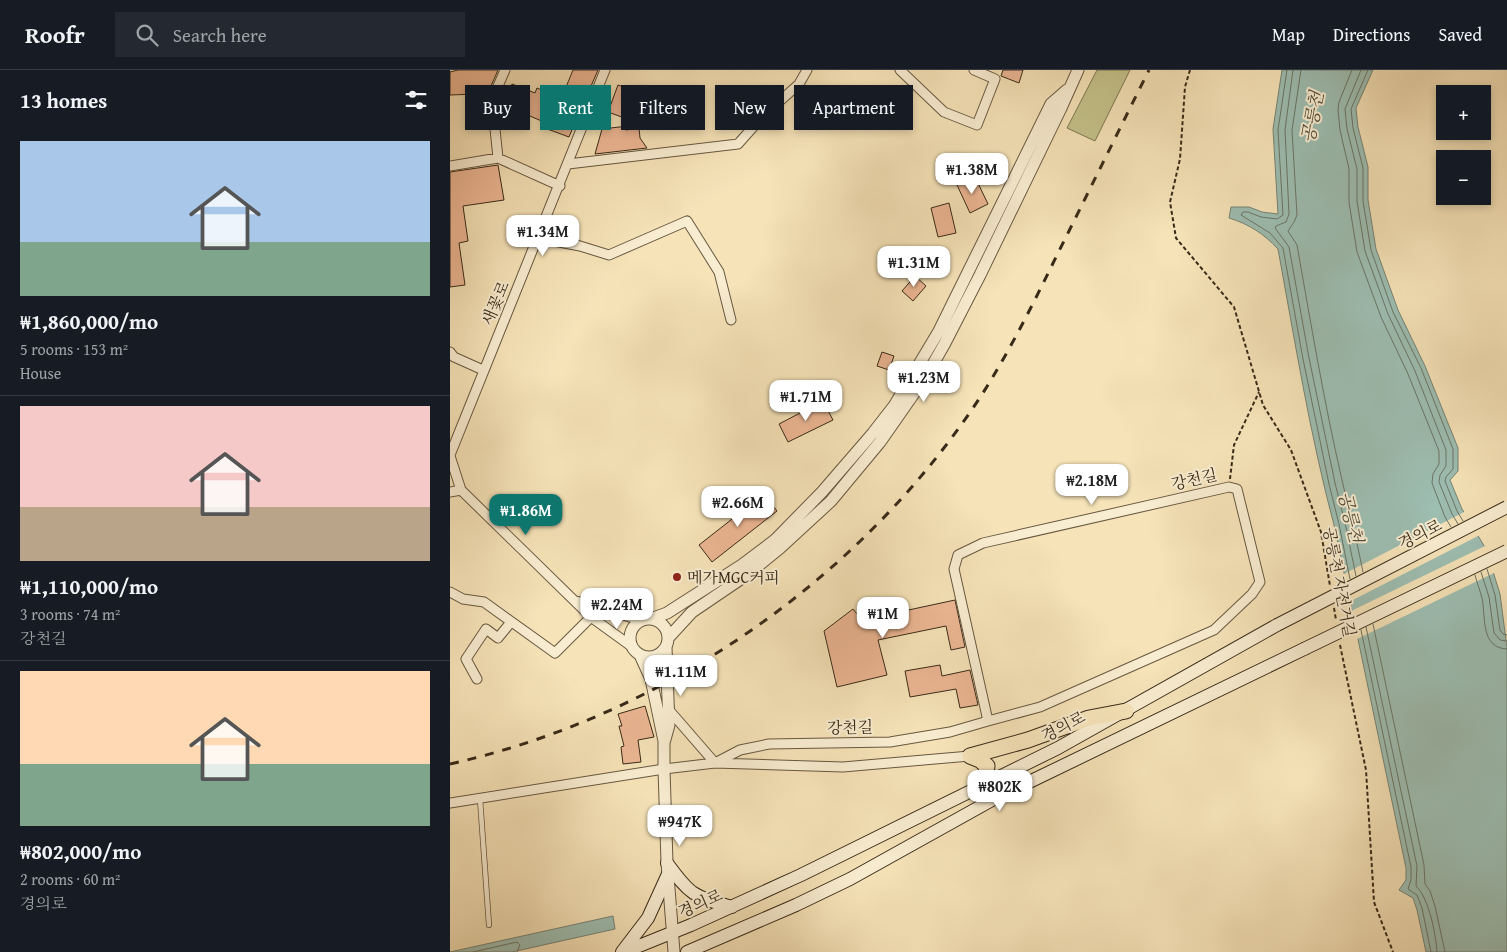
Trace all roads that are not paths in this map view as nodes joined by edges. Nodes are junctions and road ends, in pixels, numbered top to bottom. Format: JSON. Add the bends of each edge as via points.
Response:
{"nodes":[{"id":1,"x":505,"y":70,"type":"edge"},
{"id":2,"x":605,"y":70,"type":"edge"},
{"id":3,"x":807,"y":70,"type":"edge"},
{"id":4,"x":900,"y":70,"type":"edge"},
{"id":5,"x":974,"y":70,"type":"edge"},
{"id":6,"x":1078,"y":70,"type":"edge"},
{"id":7,"x":1069,"y":88,"type":"junction"},
{"id":8,"x":498,"y":158,"type":"junction"},
{"id":9,"x":568,"y":164,"type":"junction"},
{"id":10,"x":450,"y":166,"type":"edge"},
{"id":11,"x":560,"y":186,"type":"junction"},
{"id":12,"x":538,"y":238,"type":"junction"},
{"id":13,"x":731,"y":320,"type":"dead end"},
{"id":14,"x":450,"y":352,"type":"edge"},
{"id":15,"x":483,"y":370,"type":"junction"},
{"id":16,"x":450,"y":455,"type":"edge"},
{"id":17,"x":461,"y":490,"type":"junction"},
{"id":18,"x":450,"y":492,"type":"edge"},
{"id":19,"x":1507,"y":507,"type":"edge"},
{"id":20,"x":1507,"y":551,"type":"edge"},
{"id":21,"x":450,"y":592,"type":"edge"},
{"id":22,"x":573,"y":600,"type":"junction"},
{"id":23,"x":591,"y":617,"type":"junction"},
{"id":24,"x":653,"y":618,"type":"junction"},
{"id":25,"x":640,"y":620,"type":"junction"},
{"id":26,"x":511,"y":622,"type":"junction"},
{"id":27,"x":667,"y":642,"type":"junction"},
{"id":28,"x":632,"y":646,"type":"junction"},
{"id":29,"x":640,"y":655,"type":"junction"},
{"id":30,"x":477,"y":679,"type":"dead end"},
{"id":31,"x":669,"y":710,"type":"junction"},
{"id":32,"x":1126,"y":711,"type":"junction"},
{"id":33,"x":988,"y":721,"type":"junction"},
{"id":34,"x":664,"y":743,"type":"junction"},
{"id":35,"x":970,"y":756,"type":"junction"},
{"id":36,"x":715,"y":763,"type":"junction"},
{"id":37,"x":664,"y":769,"type":"junction"},
{"id":38,"x":981,"y":786,"type":"junction"},
{"id":39,"x":480,"y":800,"type":"junction"},
{"id":40,"x":450,"y":803,"type":"edge"},
{"id":41,"x":667,"y":868,"type":"junction"},
{"id":42,"x":732,"y":906,"type":"junction"},
{"id":43,"x":490,"y":925,"type":"dead end"},
{"id":44,"x":672,"y":932,"type":"junction"},
{"id":45,"x":724,"y":936,"type":"junction"},
{"id":46,"x":623,"y":952,"type":"edge"},
{"id":47,"x":674,"y":952,"type":"edge"},
{"id":48,"x":687,"y":952,"type":"edge"},
{"id":49,"x":711,"y":952,"type":"edge"}],
"edges":[{"from":1,"to":8,"type":"street","via":[[492,100]]},
{"from":2,"to":9,"type":"street","name":"새꽃로"},
{"from":3,"to":9,"type":"street","via":[[798,84],[738,144]]},
{"from":4,"to":5,"type":"street","via":[[944,112],[977,125],[995,79]]},
{"from":6,"to":7,"type":"street"},
{"from":7,"to":24,"type":"street","via":[[1051,104],[939,331],[894,406],[873,433],[775,540],[667,613]]},
{"from":7,"to":27,"type":"street","via":[[945,344],[890,427],[831,501],[748,574],[692,612]]},
{"from":8,"to":10,"type":"street"},
{"from":8,"to":11,"type":"street"},
{"from":9,"to":11,"type":"street","name":"새꽃로"},
{"from":11,"to":12,"type":"street","name":"새꽃로"},
{"from":12,"to":13,"type":"street","via":[[609,255],[687,221],[719,272]]},
{"from":12,"to":15,"type":"street","name":"새꽃로"},
{"from":14,"to":15,"type":"street"},
{"from":15,"to":16,"type":"street","name":"새꽃로"},
{"from":16,"to":17,"type":"street"},
{"from":17,"to":18,"type":"street"},
{"from":17,"to":22,"type":"street"},
{"from":19,"to":32,"type":"main road","name":"경의로","bridge":true,"via":[[1278,626]]},
{"from":20,"to":45,"type":"main road","bridge":true,"via":[[992,800],[850,879]]},
{"from":21,"to":26,"type":"street","via":[[463,599],[484,602]]},
{"from":22,"to":23,"type":"street"},
{"from":22,"to":25,"type":"street"},
{"from":23,"to":26,"type":"street","via":[[555,653]]},
{"from":23,"to":28,"type":"street"},
{"from":24,"to":25,"type":"street"},
{"from":24,"to":27,"type":"street","via":[[666,627]]},
{"from":25,"to":28,"type":"street","via":[[630,634]]},
{"from":26,"to":30,"type":"street","via":[[498,638],[486,629],[466,659]]},
{"from":27,"to":29,"type":"street","via":[[662,652],[652,657]]},
{"from":27,"to":31,"type":"street"},
{"from":28,"to":29,"type":"street"},
{"from":29,"to":34,"type":"street","via":[[651,679]]},
{"from":31,"to":34,"type":"street"},
{"from":31,"to":36,"type":"street"},
{"from":32,"to":35,"type":"main road","via":[[1089,718]]},
{"from":32,"to":38,"type":"main road","name":"경의로"},
{"from":33,"to":33,"type":"street","name":"강천길","via":[[1040,707],[1214,630],[1252,594],[1260,582],[1237,489],[1228,487],[983,543],[958,555],[954,569]]},
{"from":33,"to":36,"type":"street","name":"강천길","via":[[950,732],[890,742],[769,744],[740,750]]},
{"from":34,"to":37,"type":"street"},
{"from":35,"to":36,"type":"street","via":[[843,767]]},
{"from":35,"to":38,"type":"main road","via":[[987,766]]},
{"from":36,"to":37,"type":"street"},
{"from":37,"to":39,"type":"street"},
{"from":37,"to":41,"type":"street"},
{"from":38,"to":42,"type":"main road","name":"경의로"},
{"from":39,"to":40,"type":"street"},
{"from":39,"to":43,"type":"lane"},
{"from":41,"to":42,"type":"main road","via":[[693,894]]},
{"from":41,"to":44,"type":"street"},
{"from":41,"to":46,"type":"main road","via":[[648,918]]},
{"from":42,"to":44,"type":"main road","name":"경의로"},
{"from":44,"to":46,"type":"main road","name":"경의로"},
{"from":44,"to":47,"type":"street"},
{"from":45,"to":48,"type":"main road"},
{"from":45,"to":49,"type":"main road"}]}
